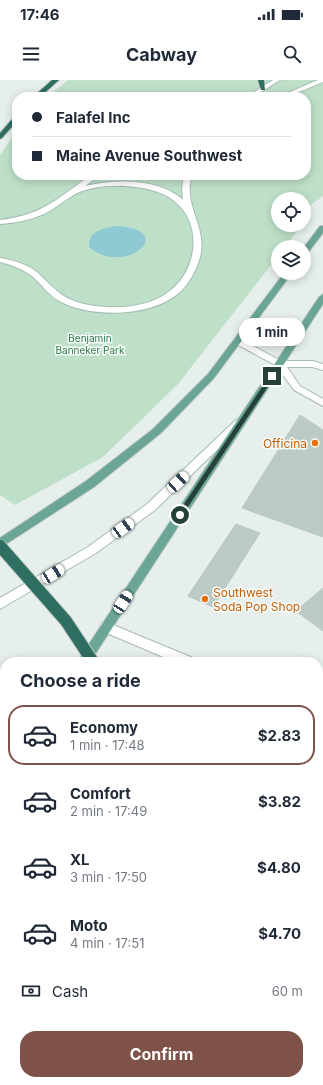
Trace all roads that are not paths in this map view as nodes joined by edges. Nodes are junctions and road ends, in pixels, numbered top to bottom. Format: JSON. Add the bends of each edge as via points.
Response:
{"nodes":[{"id":1,"x":56,"y":80,"type":"edge"},
{"id":2,"x":261,"y":80,"type":"edge"},
{"id":3,"x":277,"y":80,"type":"edge"},
{"id":4,"x":323,"y":80,"type":"edge"},
{"id":5,"x":263,"y":89,"type":"junction"},
{"id":6,"x":42,"y":92,"type":"edge"},
{"id":7,"x":258,"y":92,"type":"edge"},
{"id":8,"x":293,"y":92,"type":"edge"},
{"id":9,"x":12,"y":123,"type":"edge"},
{"id":10,"x":0,"y":137,"type":"edge"},
{"id":11,"x":89,"y":180,"type":"edge"},
{"id":12,"x":186,"y":180,"type":"edge"},
{"id":13,"x":72,"y":193,"type":"junction"},
{"id":14,"x":190,"y":214,"type":"junction"},
{"id":15,"x":0,"y":222,"type":"edge"},
{"id":16,"x":323,"y":228,"type":"edge"},
{"id":17,"x":311,"y":243,"type":"edge"},
{"id":18,"x":0,"y":260,"type":"edge"},
{"id":19,"x":283,"y":280,"type":"edge"},
{"id":20,"x":323,"y":297,"type":"edge"},
{"id":21,"x":238,"y":341,"type":"junction"},
{"id":22,"x":280,"y":364,"type":"junction"},
{"id":23,"x":323,"y":366,"type":"edge"},
{"id":24,"x":323,"y":403,"type":"edge"},
{"id":25,"x":244,"y":419,"type":"junction"},
{"id":26,"x":0,"y":545,"type":"edge"},
{"id":27,"x":0,"y":604,"type":"edge"},
{"id":28,"x":106,"y":627,"type":"junction"},
{"id":29,"x":86,"y":657,"type":"edge"},
{"id":30,"x":91,"y":657,"type":"edge"},
{"id":31,"x":176,"y":657,"type":"edge"}],
"edges":[{"from":1,"to":6,"type":"highway"},
{"from":2,"to":5,"type":"highway"},
{"from":3,"to":5,"type":"street"},
{"from":4,"to":8,"type":"street"},
{"from":5,"to":7,"type":"street"},
{"from":9,"to":10,"type":"highway"},
{"from":11,"to":13,"type":"street"},
{"from":12,"to":14,"type":"street","via":[[185,194]]},
{"from":13,"to":14,"type":"street","via":[[96,186],[142,185],[171,195],[184,205]]},
{"from":13,"to":15,"type":"street","via":[[42,212],[18,220]]},
{"from":14,"to":18,"type":"street","via":[[199,242],[191,272],[168,296],[144,306],[98,309],[74,304],[55,294],[30,271]]},
{"from":16,"to":17,"type":"main road"},
{"from":19,"to":21,"type":"main road"},
{"from":20,"to":22,"type":"main road"},
{"from":21,"to":22,"type":"street"},
{"from":21,"to":26,"type":"main road","via":[[211,376],[157,431],[84,488]]},
{"from":22,"to":23,"type":"street"},
{"from":22,"to":24,"type":"street","via":[[297,388]]},
{"from":22,"to":25,"type":"main road"},
{"from":25,"to":27,"type":"street","via":[[151,507],[92,550]]},
{"from":25,"to":28,"type":"main road"},
{"from":26,"to":30,"type":"highway","bridge":true,"via":[[66,621]]},
{"from":28,"to":29,"type":"main road"},
{"from":28,"to":31,"type":"street"}]}
